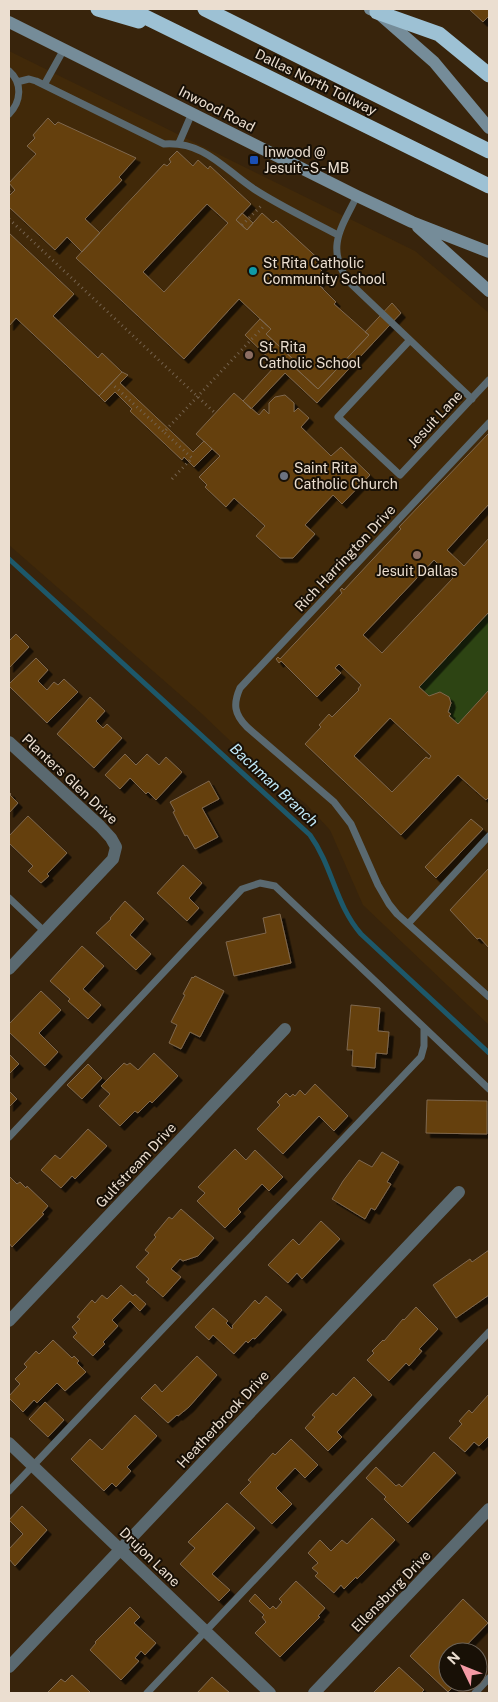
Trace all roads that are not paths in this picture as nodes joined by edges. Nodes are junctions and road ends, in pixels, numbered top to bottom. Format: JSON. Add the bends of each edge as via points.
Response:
{"nodes":[{"id":1,"x":98,"y":9,"type":"edge"},
{"id":2,"x":129,"y":9,"type":"edge"},
{"id":3,"x":374,"y":10,"type":"edge"},
{"id":4,"x":211,"y":11,"type":"edge"},
{"id":5,"x":9,"y":22,"type":"edge"},
{"id":6,"x":176,"y":32,"type":"junction"},
{"id":7,"x":64,"y":49,"type":"junction"},
{"id":8,"x":9,"y":71,"type":"edge"},
{"id":9,"x":489,"y":75,"type":"edge"},
{"id":10,"x":17,"y":82,"type":"junction"},
{"id":11,"x":44,"y":84,"type":"junction"},
{"id":12,"x":192,"y":113,"type":"junction"},
{"id":13,"x":9,"y":114,"type":"edge"},
{"id":14,"x":489,"y":128,"type":"edge"},
{"id":15,"x":179,"y":143,"type":"junction"},
{"id":16,"x":489,"y":152,"type":"edge"},
{"id":17,"x":489,"y":186,"type":"edge"},
{"id":18,"x":357,"y":196,"type":"junction"},
{"id":19,"x":412,"y":222,"type":"junction"},
{"id":20,"x":338,"y":235,"type":"junction"},
{"id":21,"x":489,"y":252,"type":"edge"},
{"id":22,"x":489,"y":291,"type":"edge"},
{"id":23,"x":410,"y":340,"type":"junction"},
{"id":24,"x":489,"y":380,"type":"edge"},
{"id":25,"x":472,"y":399,"type":"junction"},
{"id":26,"x":489,"y":423,"type":"edge"},
{"id":27,"x":9,"y":742,"type":"edge"},
{"id":28,"x":489,"y":836,"type":"edge"},
{"id":29,"x":9,"y":898,"type":"edge"},
{"id":30,"x":408,"y":924,"type":"junction"},
{"id":31,"x":44,"y":931,"type":"junction"},
{"id":32,"x":9,"y":969,"type":"edge"},
{"id":33,"x":489,"y":997,"type":"edge"},
{"id":34,"x":424,"y":1028,"type":"junction"},
{"id":35,"x":285,"y":1029,"type":"dead end"},
{"id":36,"x":489,"y":1089,"type":"edge"},
{"id":37,"x":9,"y":1137,"type":"edge"},
{"id":38,"x":459,"y":1192,"type":"dead end"},
{"id":39,"x":9,"y":1321,"type":"edge"},
{"id":40,"x":489,"y":1332,"type":"edge"},
{"id":41,"x":9,"y":1443,"type":"edge"},
{"id":42,"x":33,"y":1466,"type":"junction"},
{"id":43,"x":9,"y":1492,"type":"edge"},
{"id":44,"x":489,"y":1509,"type":"edge"},
{"id":45,"x":121,"y":1549,"type":"junction"},
{"id":46,"x":205,"y":1631,"type":"junction"},
{"id":47,"x":9,"y":1667,"type":"edge"},
{"id":48,"x":489,"y":1678,"type":"edge"},
{"id":49,"x":147,"y":1693,"type":"edge"},
{"id":50,"x":270,"y":1693,"type":"edge"},
{"id":51,"x":314,"y":1693,"type":"edge"},
{"id":52,"x":475,"y":1693,"type":"edge"}],
"edges":[{"from":1,"to":6,"type":"highway"},
{"from":2,"to":6,"type":"highway","name":"Dallas North Tollway"},
{"from":3,"to":9,"type":"highway","via":[[439,34]]},
{"from":3,"to":14,"type":"main road","via":[[434,62]]},
{"from":4,"to":16,"type":"highway","name":"Dallas North Tollway"},
{"from":5,"to":7,"type":"main road","name":"Inwood Road"},
{"from":6,"to":17,"type":"highway","name":"Dallas North Tollway"},
{"from":7,"to":11,"type":"lane"},
{"from":7,"to":12,"type":"main road","name":"Inwood Road"},
{"from":8,"to":10,"type":"lane"},
{"from":10,"to":11,"type":"lane","via":[[29,79]]},
{"from":10,"to":13,"type":"lane","via":[[18,101]]},
{"from":11,"to":15,"type":"lane","via":[[164,144]]},
{"from":12,"to":15,"type":"lane"},
{"from":12,"to":18,"type":"main road","name":"Inwood Road"},
{"from":15,"to":20,"type":"lane","via":[[216,158],[253,188]]},
{"from":18,"to":19,"type":"main road","name":"Inwood Road"},
{"from":18,"to":20,"type":"lane"},
{"from":19,"to":21,"type":"main road","name":"Inwood Road"},
{"from":19,"to":22,"type":"main road","name":"Inwood Road"},
{"from":20,"to":23,"type":"lane","via":[[342,272]]},
{"from":23,"to":25,"type":"lane"},
{"from":23,"to":25,"type":"lane","name":"Jesuit Lane","via":[[338,417],[400,475]]},
{"from":24,"to":25,"type":"lane","name":"Jesuit Lane"},
{"from":26,"to":30,"type":"lane","name":"Rich Harrington Drive","via":[[240,688],[235,708],[241,721],[344,813],[383,894]]},
{"from":27,"to":31,"type":"street","name":"Planters Glen Drive","via":[[111,838],[116,847],[113,859]]},
{"from":28,"to":30,"type":"lane"},
{"from":29,"to":31,"type":"lane"},
{"from":30,"to":33,"type":"lane"},
{"from":31,"to":32,"type":"street"},
{"from":34,"to":36,"type":"lane"},
{"from":34,"to":37,"type":"lane","via":[[275,886],[260,883],[242,889]]},
{"from":34,"to":42,"type":"lane","via":[[421,1057]]},
{"from":35,"to":39,"type":"street","name":"Gulfstream Drive"},
{"from":38,"to":45,"type":"street","name":"Heatherbrook Drive"},
{"from":40,"to":46,"type":"lane"},
{"from":41,"to":42,"type":"street","name":"Drujon Lane"},
{"from":42,"to":43,"type":"lane"},
{"from":42,"to":45,"type":"street","name":"Drujon Lane"},
{"from":44,"to":51,"type":"street","name":"Ellensburg Drive"},
{"from":45,"to":46,"type":"street","name":"Drujon Lane"},
{"from":45,"to":47,"type":"street","name":"Heatherbrook Drive"},
{"from":46,"to":49,"type":"lane"},
{"from":46,"to":50,"type":"street","name":"Drujon Lane"},
{"from":48,"to":52,"type":"lane"}]}
